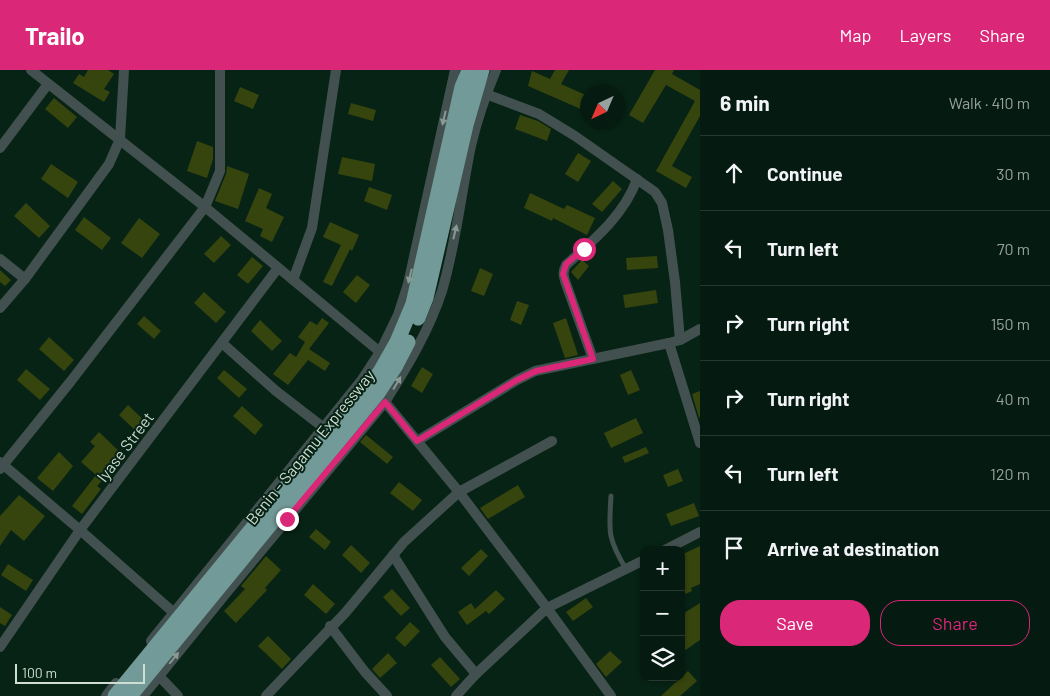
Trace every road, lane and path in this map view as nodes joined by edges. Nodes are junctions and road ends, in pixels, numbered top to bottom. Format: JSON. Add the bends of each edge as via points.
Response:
{"nodes":[{"id":1,"x":31,"y":70,"type":"edge"},
{"id":2,"x":124,"y":70,"type":"edge"},
{"id":3,"x":220,"y":70,"type":"edge"},
{"id":4,"x":336,"y":70,"type":"edge"},
{"id":5,"x":455,"y":70,"type":"edge"},
{"id":6,"x":469,"y":70,"type":"edge"},
{"id":7,"x":482,"y":70,"type":"edge"},
{"id":8,"x":496,"y":70,"type":"edge"},
{"id":9,"x":48,"y":84,"type":"junction"},
{"id":10,"x":486,"y":94,"type":"junction"},
{"id":11,"x":120,"y":139,"type":"junction"},
{"id":12,"x":0,"y":148,"type":"edge"},
{"id":13,"x":638,"y":179,"type":"junction"},
{"id":14,"x":205,"y":207,"type":"junction"},
{"id":15,"x":0,"y":259,"type":"edge"},
{"id":16,"x":278,"y":268,"type":"junction"},
{"id":17,"x":25,"y":279,"type":"junction"},
{"id":18,"x":293,"y":280,"type":"junction"},
{"id":19,"x":0,"y":308,"type":"edge"},
{"id":20,"x":700,"y":329,"type":"edge"},
{"id":21,"x":680,"y":340,"type":"junction"},
{"id":22,"x":222,"y":343,"type":"junction"},
{"id":23,"x":669,"y":343,"type":"junction"},
{"id":24,"x":380,"y":352,"type":"junction"},
{"id":25,"x":593,"y":359,"type":"junction"},
{"id":26,"x":385,"y":402,"type":"junction"},
{"id":27,"x":324,"y":428,"type":"junction"},
{"id":28,"x":417,"y":441,"type":"junction"},
{"id":29,"x":552,"y":441,"type":"dead end"},
{"id":30,"x":700,"y":443,"type":"edge"},
{"id":31,"x":1,"y":466,"type":"edge"},
{"id":32,"x":459,"y":492,"type":"junction"},
{"id":33,"x":611,"y":496,"type":"dead end"},
{"id":34,"x":80,"y":530,"type":"junction"},
{"id":35,"x":700,"y":532,"type":"edge"},
{"id":36,"x":673,"y":546,"type":"edge"},
{"id":37,"x":393,"y":555,"type":"junction"},
{"id":38,"x":640,"y":562,"type":"edge"},
{"id":39,"x":626,"y":569,"type":"junction"},
{"id":40,"x":547,"y":608,"type":"junction"},
{"id":41,"x":173,"y":612,"type":"junction"},
{"id":42,"x":330,"y":626,"type":"junction"},
{"id":43,"x":0,"y":647,"type":"edge"},
{"id":44,"x":476,"y":674,"type":"junction"},
{"id":45,"x":159,"y":676,"type":"junction"},
{"id":46,"x":106,"y":696,"type":"edge"},
{"id":47,"x":115,"y":696,"type":"edge"},
{"id":48,"x":130,"y":696,"type":"edge"},
{"id":49,"x":143,"y":696,"type":"edge"},
{"id":50,"x":178,"y":696,"type":"edge"},
{"id":51,"x":266,"y":696,"type":"edge"},
{"id":52,"x":387,"y":696,"type":"edge"},
{"id":53,"x":456,"y":696,"type":"edge"},
{"id":54,"x":611,"y":696,"type":"edge"}],
"edges":[{"from":1,"to":9,"type":"street"},
{"from":2,"to":11,"type":"street"},
{"from":3,"to":14,"type":"street","via":[[220,171]]},
{"from":4,"to":18,"type":"street","via":[[312,228]]},
{"from":5,"to":24,"type":"street","one_way":true,"via":[[408,284],[398,315]]},
{"from":6,"to":47,"type":"highway","via":[[462,87],[413,304],[397,342],[380,372]]},
{"from":7,"to":48,"type":"highway","name":"Benin - Sagamu Expressway","via":[[426,298],[396,367]]},
{"from":8,"to":10,"type":"street"},
{"from":9,"to":11,"type":"street"},
{"from":9,"to":12,"type":"street"},
{"from":10,"to":13,"type":"street","via":[[539,114]]},
{"from":26,"to":10,"type":"street","one_way":true,"via":[[431,322],[442,289],[471,145]]},
{"from":11,"to":14,"type":"street"},
{"from":11,"to":17,"type":"street","via":[[109,164]]},
{"from":13,"to":21,"type":"street","via":[[655,192],[662,203],[675,282]]},
{"from":13,"to":25,"type":"street","via":[[632,194],[608,226],[566,264],[563,274]]},
{"from":14,"to":16,"type":"street"},
{"from":14,"to":31,"type":"street"},
{"from":15,"to":17,"type":"street"},
{"from":16,"to":18,"type":"street"},
{"from":16,"to":22,"type":"street","name":"Iyase Street"},
{"from":17,"to":19,"type":"street"},
{"from":18,"to":24,"type":"street"},
{"from":20,"to":21,"type":"street"},
{"from":21,"to":23,"type":"street"},
{"from":22,"to":27,"type":"street"},
{"from":22,"to":34,"type":"street","name":"Iyase Street"},
{"from":23,"to":25,"type":"street"},
{"from":23,"to":30,"type":"street"},
{"from":24,"to":27,"type":"street"},
{"from":25,"to":28,"type":"street","via":[[536,371],[523,377]]},
{"from":26,"to":28,"type":"street"},
{"from":45,"to":26,"type":"street","one_way":true},
{"from":27,"to":41,"type":"street"},
{"from":28,"to":32,"type":"street"},
{"from":29,"to":32,"type":"street"},
{"from":31,"to":34,"type":"street"},
{"from":32,"to":37,"type":"street"},
{"from":32,"to":40,"type":"street"},
{"from":33,"to":39,"type":"lane","via":[[610,538]]},
{"from":34,"to":41,"type":"street"},
{"from":34,"to":43,"type":"street","name":"Iyase Street"},
{"from":35,"to":36,"type":"street"},
{"from":37,"to":42,"type":"street","via":[[346,612]]},
{"from":37,"to":44,"type":"street","via":[[445,637]]},
{"from":38,"to":39,"type":"street"},
{"from":39,"to":40,"type":"street"},
{"from":40,"to":44,"type":"street"},
{"from":40,"to":54,"type":"street"},
{"from":41,"to":46,"type":"street"},
{"from":42,"to":51,"type":"street"},
{"from":42,"to":52,"type":"street"},
{"from":44,"to":53,"type":"street"},
{"from":45,"to":49,"type":"street"},
{"from":45,"to":50,"type":"street"}]}
